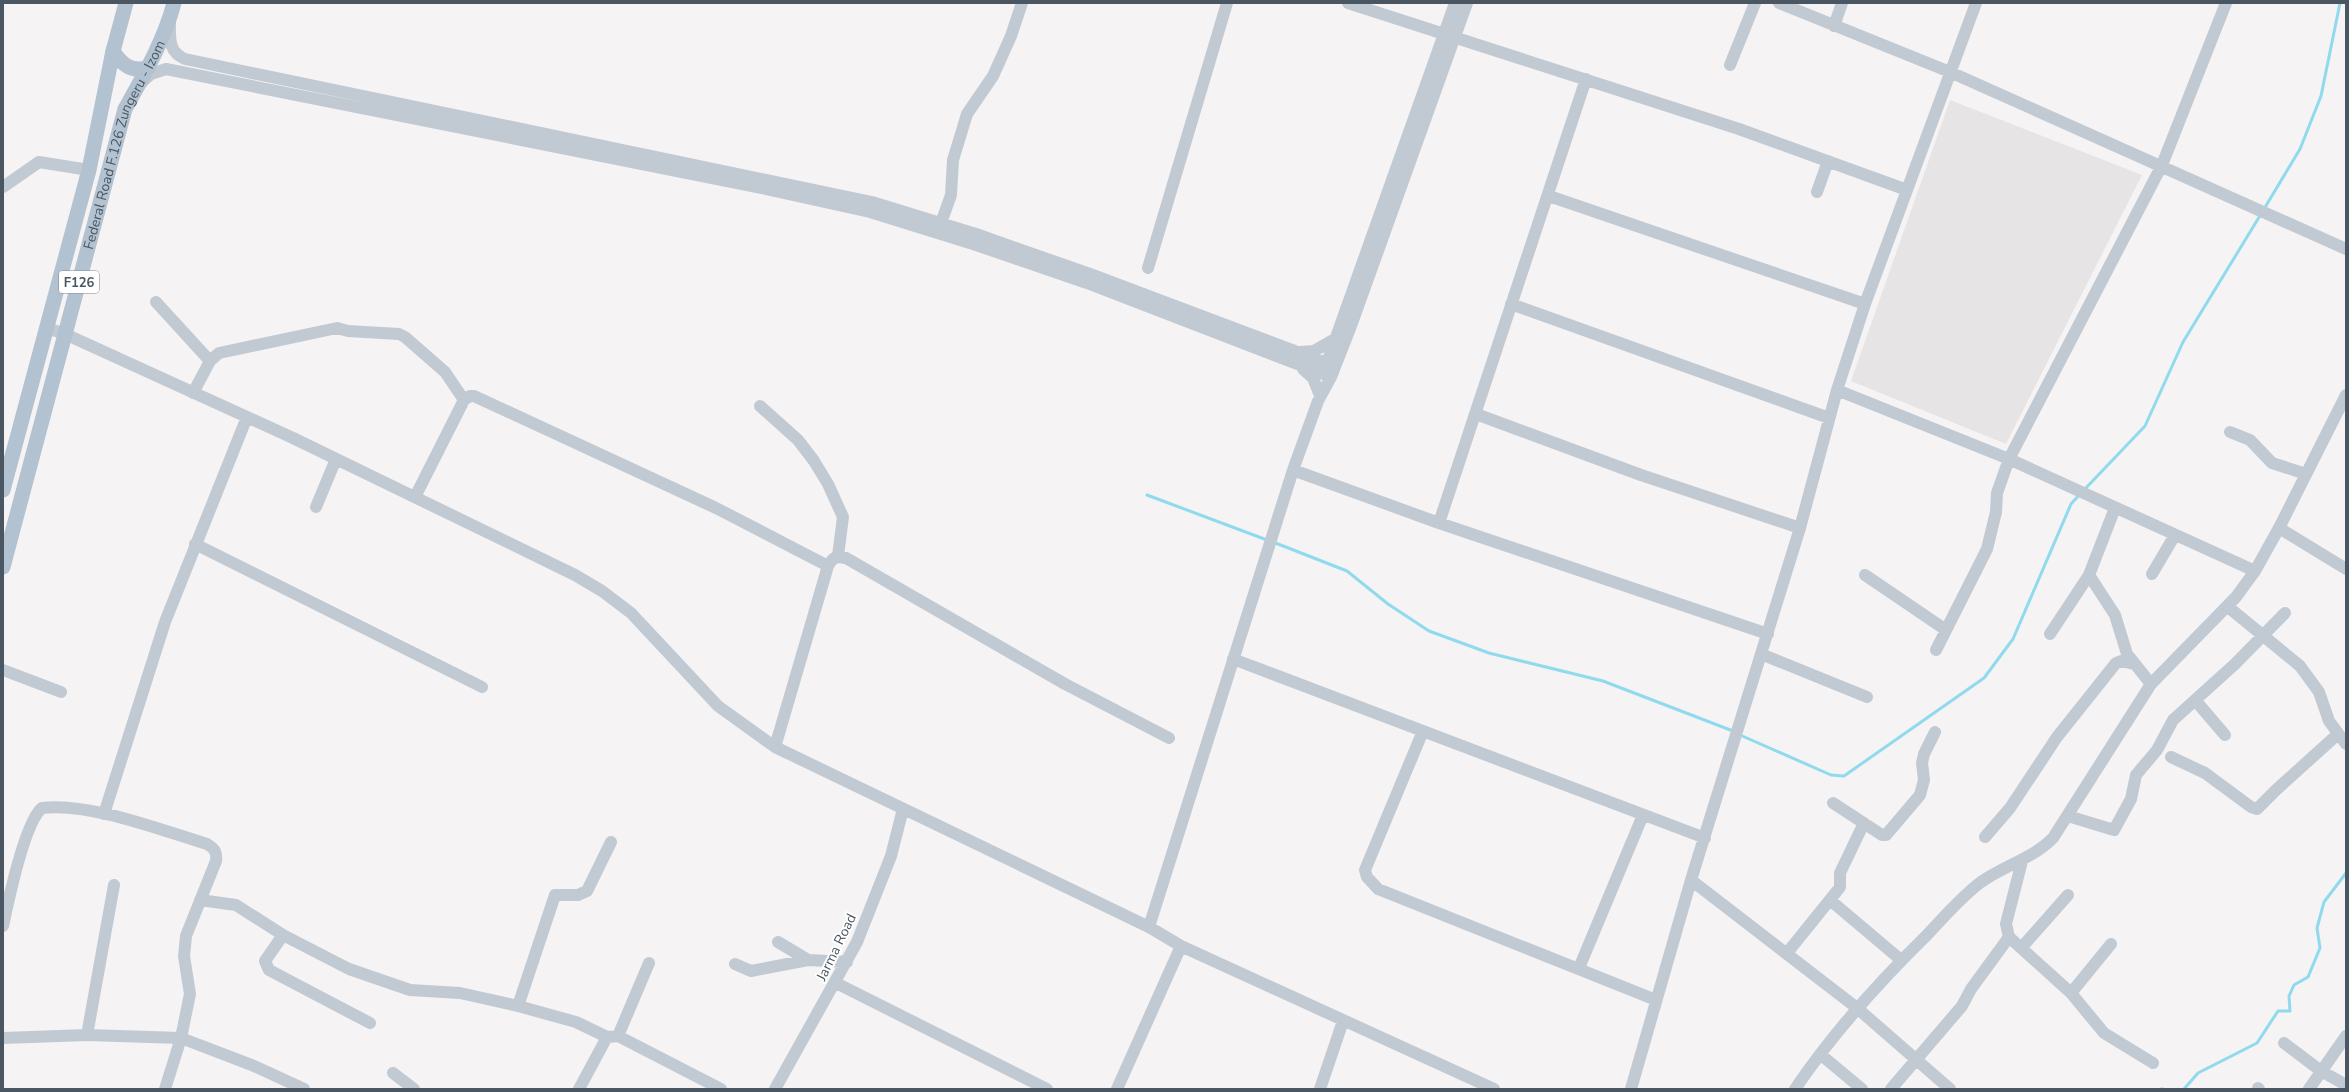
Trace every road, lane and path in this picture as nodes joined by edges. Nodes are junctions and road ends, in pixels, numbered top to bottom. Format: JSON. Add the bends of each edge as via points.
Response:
{"nodes":[{"id":1,"x":126,"y":3,"type":"edge"},
{"id":2,"x":1022,"y":3,"type":"edge"},
{"id":3,"x":1227,"y":3,"type":"edge"},
{"id":4,"x":1348,"y":3,"type":"edge"},
{"id":5,"x":1455,"y":3,"type":"edge"},
{"id":6,"x":1467,"y":3,"type":"edge"},
{"id":7,"x":1755,"y":3,"type":"edge"},
{"id":8,"x":1779,"y":3,"type":"edge"},
{"id":9,"x":1842,"y":3,"type":"edge"},
{"id":10,"x":1976,"y":3,"type":"edge"},
{"id":11,"x":2226,"y":3,"type":"edge"},
{"id":12,"x":172,"y":10,"type":"edge"},
{"id":13,"x":1834,"y":26,"type":"junction"},
{"id":14,"x":1450,"y":35,"type":"junction"},
{"id":15,"x":113,"y":51,"type":"junction"},
{"id":16,"x":1730,"y":65,"type":"dead end"},
{"id":17,"x":149,"y":67,"type":"junction"},
{"id":18,"x":1950,"y":72,"type":"junction"},
{"id":19,"x":1586,"y":79,"type":"junction"},
{"id":20,"x":137,"y":88,"type":"junction"},
{"id":21,"x":1828,"y":161,"type":"junction"},
{"id":22,"x":2162,"y":165,"type":"junction"},
{"id":23,"x":89,"y":170,"type":"junction"},
{"id":24,"x":3,"y":187,"type":"edge"},
{"id":25,"x":1907,"y":190,"type":"junction"},
{"id":26,"x":1817,"y":192,"type":"dead end"},
{"id":27,"x":1549,"y":196,"type":"junction"},
{"id":28,"x":941,"y":223,"type":"junction"},
{"id":29,"x":2346,"y":249,"type":"edge"},
{"id":30,"x":1148,"y":268,"type":"dead end"},
{"id":31,"x":156,"y":302,"type":"dead end"},
{"id":32,"x":1511,"y":304,"type":"junction"},
{"id":33,"x":1865,"y":304,"type":"junction"},
{"id":34,"x":47,"y":328,"type":"junction"},
{"id":35,"x":66,"y":334,"type":"junction"},
{"id":36,"x":1335,"y":339,"type":"junction"},
{"id":37,"x":1295,"y":358,"type":"junction"},
{"id":38,"x":210,"y":361,"type":"junction"},
{"id":39,"x":1329,"y":370,"type":"junction"},
{"id":40,"x":1837,"y":390,"type":"junction"},
{"id":41,"x":193,"y":393,"type":"junction"},
{"id":42,"x":1318,"y":397,"type":"junction"},
{"id":43,"x":464,"y":400,"type":"junction"},
{"id":44,"x":2344,"y":404,"type":"edge"},
{"id":45,"x":760,"y":406,"type":"dead end"},
{"id":46,"x":1476,"y":414,"type":"junction"},
{"id":47,"x":247,"y":417,"type":"junction"},
{"id":48,"x":1829,"y":418,"type":"junction"},
{"id":49,"x":2230,"y":432,"type":"dead end"},
{"id":50,"x":336,"y":459,"type":"junction"},
{"id":51,"x":2009,"y":459,"type":"junction"},
{"id":52,"x":1293,"y":470,"type":"junction"},
{"id":53,"x":2306,"y":474,"type":"junction"},
{"id":54,"x":3,"y":490,"type":"edge"},
{"id":55,"x":415,"y":497,"type":"junction"},
{"id":56,"x":316,"y":507,"type":"dead end"},
{"id":57,"x":2116,"y":508,"type":"junction"},
{"id":58,"x":1439,"y":523,"type":"junction"},
{"id":59,"x":1800,"y":528,"type":"junction"},
{"id":60,"x":2279,"y":528,"type":"junction"},
{"id":61,"x":2175,"y":535,"type":"junction"},
{"id":62,"x":195,"y":544,"type":"junction"},
{"id":63,"x":838,"y":556,"type":"junction"},
{"id":64,"x":828,"y":566,"type":"junction"},
{"id":65,"x":3,"y":567,"type":"edge"},
{"id":66,"x":2346,"y":569,"type":"edge"},
{"id":67,"x":2254,"y":572,"type":"junction"},
{"id":68,"x":2152,"y":574,"type":"dead end"},
{"id":69,"x":1865,"y":575,"type":"dead end"},
{"id":70,"x":2089,"y":575,"type":"junction"},
{"id":71,"x":2227,"y":606,"type":"junction"},
{"id":72,"x":2285,"y":613,"type":"dead end"},
{"id":73,"x":1946,"y":630,"type":"junction"},
{"id":74,"x":1768,"y":634,"type":"junction"},
{"id":75,"x":2050,"y":634,"type":"dead end"},
{"id":76,"x":2264,"y":635,"type":"junction"},
{"id":77,"x":1936,"y":650,"type":"dead end"},
{"id":78,"x":1761,"y":654,"type":"junction"},
{"id":79,"x":1233,"y":659,"type":"junction"},
{"id":80,"x":2134,"y":664,"type":"junction"},
{"id":81,"x":3,"y":670,"type":"edge"},
{"id":82,"x":2151,"y":684,"type":"junction"},
{"id":83,"x":482,"y":687,"type":"dead end"},
{"id":84,"x":61,"y":692,"type":"dead end"},
{"id":85,"x":1867,"y":697,"type":"dead end"},
{"id":86,"x":2195,"y":700,"type":"junction"},
{"id":87,"x":1423,"y":731,"type":"junction"},
{"id":88,"x":1935,"y":732,"type":"dead end"},
{"id":89,"x":2224,"y":734,"type":"dead end"},
{"id":90,"x":2338,"y":734,"type":"junction"},
{"id":91,"x":1169,"y":738,"type":"dead end"},
{"id":92,"x":2346,"y":744,"type":"edge"},
{"id":93,"x":775,"y":747,"type":"junction"},
{"id":94,"x":2171,"y":757,"type":"dead end"},
{"id":95,"x":1833,"y":803,"type":"dead end"},
{"id":96,"x":902,"y":809,"type":"junction"},
{"id":97,"x":104,"y":814,"type":"junction"},
{"id":98,"x":1643,"y":815,"type":"junction"},
{"id":99,"x":2068,"y":816,"type":"junction"},
{"id":100,"x":1864,"y":823,"type":"junction"},
{"id":101,"x":1985,"y":837,"type":"dead end"},
{"id":102,"x":1704,"y":838,"type":"junction"},
{"id":103,"x":611,"y":842,"type":"dead end"},
{"id":104,"x":2022,"y":861,"type":"junction"},
{"id":105,"x":1691,"y":880,"type":"junction"},
{"id":106,"x":114,"y":885,"type":"dead end"},
{"id":107,"x":7,"y":887,"type":"edge"},
{"id":108,"x":2068,"y":895,"type":"dead end"},
{"id":109,"x":200,"y":900,"type":"junction"},
{"id":110,"x":1830,"y":900,"type":"junction"},
{"id":111,"x":3,"y":926,"type":"edge"},
{"id":112,"x":1149,"y":927,"type":"junction"},
{"id":113,"x":282,"y":935,"type":"junction"},
{"id":114,"x":2009,"y":937,"type":"junction"},
{"id":115,"x":778,"y":942,"type":"dead end"},
{"id":116,"x":2111,"y":944,"type":"dead end"},
{"id":117,"x":1181,"y":946,"type":"junction"},
{"id":118,"x":2022,"y":947,"type":"junction"},
{"id":119,"x":1787,"y":953,"type":"junction"},
{"id":120,"x":808,"y":960,"type":"junction"},
{"id":121,"x":1901,"y":960,"type":"junction"},
{"id":122,"x":847,"y":962,"type":"junction"},
{"id":123,"x":648,"y":963,"type":"dead end"},
{"id":124,"x":735,"y":964,"type":"dead end"},
{"id":125,"x":1580,"y":968,"type":"junction"},
{"id":126,"x":836,"y":983,"type":"junction"},
{"id":127,"x":2071,"y":993,"type":"junction"},
{"id":128,"x":1656,"y":1000,"type":"junction"},
{"id":129,"x":518,"y":1006,"type":"junction"},
{"id":130,"x":1857,"y":1008,"type":"junction"},
{"id":131,"x":1343,"y":1021,"type":"junction"},
{"id":132,"x":370,"y":1023,"type":"dead end"},
{"id":133,"x":87,"y":1035,"type":"junction"},
{"id":134,"x":613,"y":1036,"type":"junction"},
{"id":135,"x":2346,"y":1036,"type":"edge"},
{"id":136,"x":3,"y":1038,"type":"edge"},
{"id":137,"x":181,"y":1038,"type":"junction"},
{"id":138,"x":2284,"y":1044,"type":"dead end"},
{"id":139,"x":1820,"y":1054,"type":"junction"},
{"id":140,"x":1917,"y":1060,"type":"junction"},
{"id":141,"x":2153,"y":1063,"type":"dead end"},
{"id":142,"x":2321,"y":1071,"type":"junction"},
{"id":143,"x":393,"y":1073,"type":"dead end"},
{"id":144,"x":2346,"y":1086,"type":"edge"},
{"id":145,"x":165,"y":1089,"type":"edge"},
{"id":146,"x":304,"y":1089,"type":"edge"},
{"id":147,"x":414,"y":1089,"type":"edge"},
{"id":148,"x":579,"y":1089,"type":"edge"},
{"id":149,"x":721,"y":1089,"type":"edge"},
{"id":150,"x":776,"y":1089,"type":"edge"},
{"id":151,"x":1048,"y":1089,"type":"edge"},
{"id":152,"x":1117,"y":1089,"type":"edge"},
{"id":153,"x":1320,"y":1089,"type":"edge"},
{"id":154,"x":1494,"y":1089,"type":"edge"},
{"id":155,"x":1631,"y":1089,"type":"edge"},
{"id":156,"x":1795,"y":1089,"type":"edge"},
{"id":157,"x":1862,"y":1089,"type":"edge"},
{"id":158,"x":1892,"y":1089,"type":"edge"},
{"id":159,"x":1950,"y":1089,"type":"edge"},
{"id":160,"x":2309,"y":1089,"type":"edge"}],
"edges":[{"from":1,"to":15,"type":"main road","name":"Federal Road F.126 Zungeru - Izom","number":"F126"},
{"from":2,"to":28,"type":"street","via":[[996,71],[967,114],[952,160],[951,195]]},
{"from":3,"to":30,"type":"street"},
{"from":4,"to":14,"type":"street"},
{"from":5,"to":14,"type":"street"},
{"from":6,"to":14,"type":"street"},
{"from":7,"to":16,"type":"street"},
{"from":8,"to":13,"type":"street"},
{"from":9,"to":13,"type":"street"},
{"from":10,"to":18,"type":"street"},
{"from":11,"to":22,"type":"street"},
{"from":12,"to":17,"type":"main road","name":"Federal Road F.126 Zungeru - Izom","number":"F126"},
{"from":12,"to":28,"type":"street","via":[[170,43],[173,50],[184,59],[831,193],[872,202]]},
{"from":13,"to":18,"type":"street"},
{"from":14,"to":19,"type":"street"},
{"from":14,"to":36,"type":"street"},
{"from":14,"to":39,"type":"street"},
{"from":15,"to":17,"type":"main road","via":[[129,68],[137,70]]},
{"from":15,"to":23,"type":"main road","name":"Federal Road F.126 Zungeru - Izom","number":"F126"},
{"from":17,"to":20,"type":"main road","name":"Federal Road F.126 Zungeru - Izom","number":"F126"},
{"from":18,"to":22,"type":"street"},
{"from":18,"to":25,"type":"street"},
{"from":19,"to":21,"type":"street"},
{"from":19,"to":27,"type":"street"},
{"from":20,"to":35,"type":"main road","name":"Federal Road F.126 Zungeru - Izom","number":"F126","via":[[126,109]]},
{"from":20,"to":37,"type":"street","via":[[151,74],[166,70],[754,186],[870,212],[1087,283]]},
{"from":21,"to":25,"type":"street"},
{"from":21,"to":26,"type":"street"},
{"from":22,"to":29,"type":"street"},
{"from":22,"to":51,"type":"street"},
{"from":23,"to":24,"type":"street","via":[[39,162]]},
{"from":23,"to":34,"type":"main road","name":"Federal Road F.126 Zungeru - Izom","number":"F126"},
{"from":25,"to":33,"type":"street"},
{"from":27,"to":32,"type":"street"},
{"from":27,"to":33,"type":"street"},
{"from":28,"to":37,"type":"street","via":[[1090,274]]},
{"from":31,"to":38,"type":"street"},
{"from":32,"to":46,"type":"street"},
{"from":32,"to":48,"type":"street"},
{"from":33,"to":40,"type":"street"},
{"from":34,"to":35,"type":"street"},
{"from":34,"to":54,"type":"main road","name":"Federal Road F.126 Zungeru - Izom","number":"F126"},
{"from":35,"to":41,"type":"street"},
{"from":35,"to":65,"type":"main road","name":"Federal Road F.126 Zungeru - Izom","number":"F126"},
{"from":36,"to":37,"type":"street"},
{"from":36,"to":39,"type":"street"},
{"from":37,"to":39,"type":"street"},
{"from":37,"to":42,"type":"street","via":[[1313,378]]},
{"from":38,"to":41,"type":"street"},
{"from":38,"to":43,"type":"street","via":[[220,353],[337,328],[399,334],[446,372]]},
{"from":39,"to":42,"type":"street"},
{"from":40,"to":48,"type":"street"},
{"from":40,"to":51,"type":"street"},
{"from":41,"to":47,"type":"street"},
{"from":42,"to":52,"type":"street"},
{"from":43,"to":55,"type":"street"},
{"from":43,"to":64,"type":"street","via":[[474,396],[716,508]]},
{"from":44,"to":53,"type":"street"},
{"from":45,"to":63,"type":"street","via":[[798,440],[828,484],[843,517]]},
{"from":46,"to":58,"type":"street"},
{"from":46,"to":59,"type":"street","via":[[1641,475]]},
{"from":47,"to":50,"type":"street"},
{"from":47,"to":62,"type":"street"},
{"from":48,"to":59,"type":"street"},
{"from":49,"to":53,"type":"street","via":[[2250,440],[2272,463]]},
{"from":50,"to":55,"type":"street"},
{"from":50,"to":56,"type":"street"},
{"from":51,"to":57,"type":"street"},
{"from":51,"to":73,"type":"street","via":[[1997,493],[1996,512],[1986,549]]},
{"from":52,"to":58,"type":"street"},
{"from":52,"to":79,"type":"street"},
{"from":53,"to":60,"type":"street"},
{"from":55,"to":93,"type":"street","via":[[545,559],[612,598],[631,612],[718,706]]},
{"from":57,"to":61,"type":"street"},
{"from":57,"to":70,"type":"street"},
{"from":58,"to":74,"type":"street"},
{"from":59,"to":74,"type":"street"},
{"from":60,"to":66,"type":"street"},
{"from":60,"to":67,"type":"street"},
{"from":61,"to":67,"type":"street"},
{"from":61,"to":68,"type":"street"},
{"from":62,"to":83,"type":"street"},
{"from":62,"to":97,"type":"street","via":[[165,622]]},
{"from":63,"to":64,"type":"street","via":[[833,558]]},
{"from":63,"to":91,"type":"street","via":[[846,558],[1066,684]]},
{"from":64,"to":93,"type":"street"},
{"from":67,"to":71,"type":"street"},
{"from":69,"to":73,"type":"street"},
{"from":70,"to":75,"type":"street"},
{"from":70,"to":80,"type":"street","via":[[2115,615],[2127,654]]},
{"from":71,"to":76,"type":"street"},
{"from":71,"to":82,"type":"street"},
{"from":72,"to":76,"type":"street"},
{"from":73,"to":77,"type":"street"},
{"from":74,"to":78,"type":"street"},
{"from":76,"to":86,"type":"street"},
{"from":76,"to":90,"type":"street","via":[[2296,661],[2309,677],[2318,692],[2326,716]]},
{"from":78,"to":85,"type":"street"},
{"from":78,"to":102,"type":"street"},
{"from":79,"to":87,"type":"street"},
{"from":79,"to":112,"type":"street"},
{"from":80,"to":82,"type":"street"},
{"from":80,"to":101,"type":"street","via":[[2124,661],[2116,663],[2057,737],[2010,808]]},
{"from":81,"to":84,"type":"street"},
{"from":82,"to":99,"type":"street"},
{"from":86,"to":89,"type":"street"},
{"from":86,"to":99,"type":"street","via":[[2173,720],[2157,750],[2136,775],[2131,799],[2114,830]]},
{"from":87,"to":98,"type":"street"},
{"from":87,"to":125,"type":"street","via":[[1365,870],[1367,877],[1378,888]]},
{"from":88,"to":100,"type":"street","via":[[1924,754],[1924,780],[1920,795],[1886,835]]},
{"from":90,"to":92,"type":"street"},
{"from":90,"to":94,"type":"street","via":[[2257,809],[2205,773]]},
{"from":93,"to":96,"type":"street"},
{"from":95,"to":100,"type":"street"},
{"from":96,"to":112,"type":"street"},
{"from":96,"to":122,"type":"street","name":"Jarma Road","via":[[891,856]]},
{"from":97,"to":107,"type":"street","via":[[54,806],[42,808],[33,819]]},
{"from":97,"to":109,"type":"street","via":[[214,848],[217,853],[216,861]]},
{"from":98,"to":102,"type":"street"},
{"from":98,"to":125,"type":"street"},
{"from":99,"to":104,"type":"street","via":[[2048,843]]},
{"from":100,"to":110,"type":"street","via":[[1840,873],[1840,887]]},
{"from":102,"to":105,"type":"street"},
{"from":103,"to":129,"type":"street","via":[[587,891],[578,895],[555,895]]},
{"from":104,"to":114,"type":"street","via":[[2006,924]]},
{"from":104,"to":121,"type":"street","via":[[1982,882]]},
{"from":105,"to":119,"type":"street"},
{"from":105,"to":128,"type":"street"},
{"from":106,"to":133,"type":"street"},
{"from":107,"to":111,"type":"street"},
{"from":108,"to":118,"type":"street"},
{"from":109,"to":113,"type":"street","via":[[236,905]]},
{"from":109,"to":137,"type":"street","via":[[184,946],[190,994]]},
{"from":110,"to":119,"type":"street"},
{"from":110,"to":121,"type":"street"},
{"from":112,"to":117,"type":"street"},
{"from":113,"to":129,"type":"street","via":[[349,969],[410,990],[460,993]]},
{"from":113,"to":132,"type":"street","via":[[265,961],[269,970]]},
{"from":114,"to":118,"type":"street"},
{"from":114,"to":140,"type":"street","via":[[1970,989],[1962,1006]]},
{"from":115,"to":120,"type":"street"},
{"from":116,"to":127,"type":"street"},
{"from":117,"to":131,"type":"street"},
{"from":117,"to":152,"type":"street"},
{"from":118,"to":127,"type":"street"},
{"from":119,"to":130,"type":"street"},
{"from":120,"to":122,"type":"street"},
{"from":120,"to":124,"type":"street","via":[[752,971]]},
{"from":121,"to":130,"type":"street"},
{"from":122,"to":126,"type":"street","name":"Jarma Road"},
{"from":123,"to":134,"type":"street"},
{"from":125,"to":128,"type":"street"},
{"from":126,"to":150,"type":"street","name":"Jarma Road"},
{"from":126,"to":151,"type":"street"},
{"from":127,"to":141,"type":"street","via":[[2111,1039]]},
{"from":128,"to":155,"type":"street"},
{"from":129,"to":134,"type":"street","via":[[576,1022]]},
{"from":130,"to":139,"type":"street"},
{"from":130,"to":140,"type":"street"},
{"from":131,"to":153,"type":"street"},
{"from":131,"to":154,"type":"street"},
{"from":133,"to":136,"type":"street"},
{"from":133,"to":137,"type":"street"},
{"from":134,"to":148,"type":"street"},
{"from":134,"to":149,"type":"street"},
{"from":135,"to":142,"type":"street"},
{"from":137,"to":145,"type":"street"},
{"from":137,"to":146,"type":"street","via":[[254,1066]]},
{"from":138,"to":142,"type":"street"},
{"from":139,"to":156,"type":"street"},
{"from":139,"to":157,"type":"street"},
{"from":140,"to":158,"type":"street"},
{"from":140,"to":159,"type":"street"},
{"from":142,"to":144,"type":"street"},
{"from":142,"to":160,"type":"street"},
{"from":143,"to":147,"type":"street"}]}
